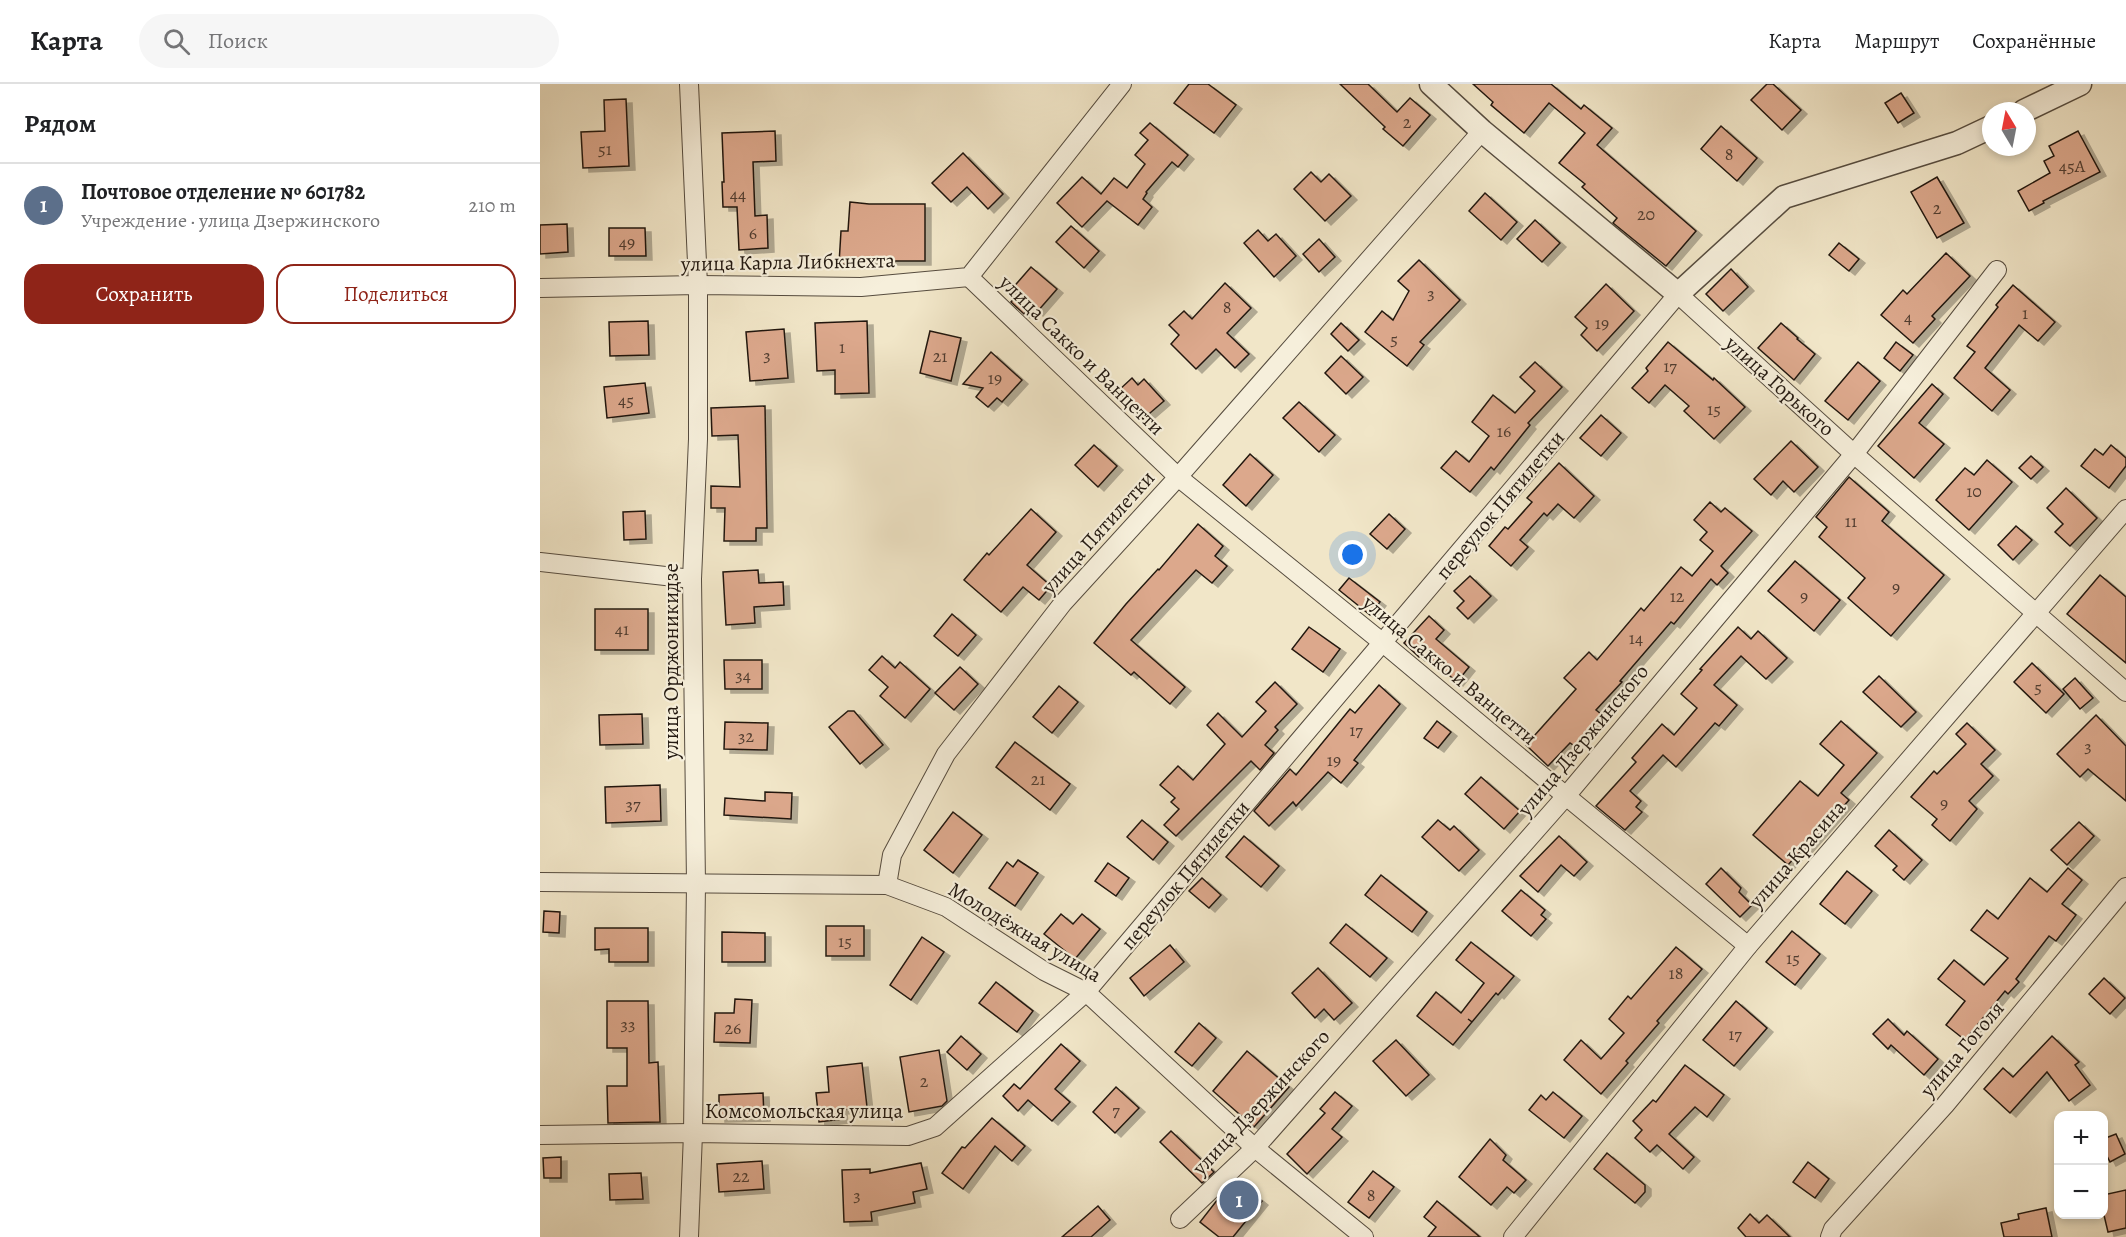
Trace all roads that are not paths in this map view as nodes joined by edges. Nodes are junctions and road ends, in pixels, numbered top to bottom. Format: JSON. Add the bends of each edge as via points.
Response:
{"nodes":[{"id":1,"x":689,"y":84,"type":"edge"},
{"id":2,"x":1122,"y":84,"type":"edge"},
{"id":3,"x":1431,"y":84,"type":"edge"},
{"id":4,"x":2080,"y":84,"type":"edge"},
{"id":5,"x":2036,"y":105,"type":"edge"},
{"id":6,"x":1482,"y":130,"type":"junction"},
{"id":7,"x":1982,"y":131,"type":"edge"},
{"id":8,"x":1997,"y":270,"type":"dead end"},
{"id":9,"x":969,"y":277,"type":"junction"},
{"id":10,"x":698,"y":285,"type":"junction"},
{"id":11,"x":540,"y":288,"type":"edge"},
{"id":12,"x":1678,"y":294,"type":"junction"},
{"id":13,"x":1854,"y":454,"type":"junction"},
{"id":14,"x":1178,"y":477,"type":"junction"},
{"id":15,"x":2126,"y":510,"type":"edge"},
{"id":16,"x":540,"y":562,"type":"edge"},
{"id":17,"x":692,"y":579,"type":"junction"},
{"id":18,"x":2036,"y":612,"type":"junction"},
{"id":19,"x":1383,"y":643,"type":"junction"},
{"id":20,"x":2126,"y":692,"type":"edge"},
{"id":21,"x":1566,"y":796,"type":"junction"},
{"id":22,"x":540,"y":882,"type":"edge"},
{"id":23,"x":696,"y":884,"type":"junction"},
{"id":24,"x":887,"y":885,"type":"junction"},
{"id":25,"x":2126,"y":887,"type":"edge"},
{"id":26,"x":1748,"y":946,"type":"junction"},
{"id":27,"x":1086,"y":992,"type":"junction"},
{"id":28,"x":693,"y":1133,"type":"junction"},
{"id":29,"x":540,"y":1135,"type":"edge"},
{"id":30,"x":1255,"y":1148,"type":"junction"},
{"id":31,"x":1180,"y":1219,"type":"dead end"},
{"id":32,"x":689,"y":1237,"type":"edge"},
{"id":33,"x":1364,"y":1237,"type":"edge"},
{"id":34,"x":1513,"y":1237,"type":"edge"},
{"id":35,"x":1830,"y":1237,"type":"edge"}],
"edges":[{"from":1,"to":10,"type":"street","name":"улица Орджоникидзе"},
{"from":2,"to":9,"type":"street"},
{"from":3,"to":6,"type":"street","name":"улица Горького"},
{"from":4,"to":5,"type":"street"},
{"from":6,"to":12,"type":"street","name":"улица Горького"},
{"from":6,"to":14,"type":"street","name":"улица Пятилетки"},
{"from":7,"to":12,"type":"street","name":"переулок Пятилетки","via":[[1957,143],[1785,197]]},
{"from":8,"to":13,"type":"street","name":"улица Дзержинского"},
{"from":9,"to":10,"type":"street","name":"улица Карла Либкнехта","via":[[861,287]]},
{"from":9,"to":14,"type":"street","name":"улица Сакко и Ванцетти"},
{"from":10,"to":11,"type":"street","name":"улица Карла Либкнехта"},
{"from":10,"to":17,"type":"street","name":"улица Орджоникидзе","via":[[698,439]]},
{"from":12,"to":13,"type":"street","name":"улица Горького"},
{"from":12,"to":19,"type":"street","name":"переулок Пятилетки"},
{"from":13,"to":18,"type":"street","name":"улица Горького"},
{"from":13,"to":21,"type":"street","name":"улица Дзержинского"},
{"from":14,"to":19,"type":"street","name":"улица Сакко и Ванцетти"},
{"from":14,"to":24,"type":"street","name":"улица Пятилетки","via":[[1064,603],[946,754],[892,855]]},
{"from":15,"to":18,"type":"street","name":"улица Красина"},
{"from":16,"to":17,"type":"street"},
{"from":17,"to":23,"type":"street","name":"улица Орджоникидзе"},
{"from":18,"to":20,"type":"street","name":"улица Горького"},
{"from":18,"to":26,"type":"street","name":"улица Красина"},
{"from":19,"to":21,"type":"street","name":"улица Сакко и Ванцетти"},
{"from":19,"to":27,"type":"street","name":"переулок Пятилетки"},
{"from":21,"to":26,"type":"street","name":"улица Сакко и Ванцетти"},
{"from":21,"to":30,"type":"street","name":"улица Дзержинского"},
{"from":22,"to":23,"type":"street","name":"Молодёжная улица"},
{"from":23,"to":24,"type":"street","name":"Молодёжная улица"},
{"from":23,"to":28,"type":"street","name":"улица Орджоникидзе"},
{"from":24,"to":27,"type":"street","name":"Молодёжная улица","via":[[946,907],[1044,971]]},
{"from":25,"to":35,"type":"street","name":"улица Гоголя"},
{"from":26,"to":34,"type":"street","name":"улица Красина"},
{"from":27,"to":28,"type":"street","name":"Комсомольская улица","via":[[935,1127],[908,1136]]},
{"from":27,"to":30,"type":"street","name":"Молодёжная улица"},
{"from":28,"to":29,"type":"street","name":"Комсомольская улица"},
{"from":28,"to":32,"type":"street","name":"улица Орджоникидзе"},
{"from":30,"to":31,"type":"street","name":"улица Дзержинского"},
{"from":30,"to":33,"type":"street","name":"Молодёжная улица"}]}
